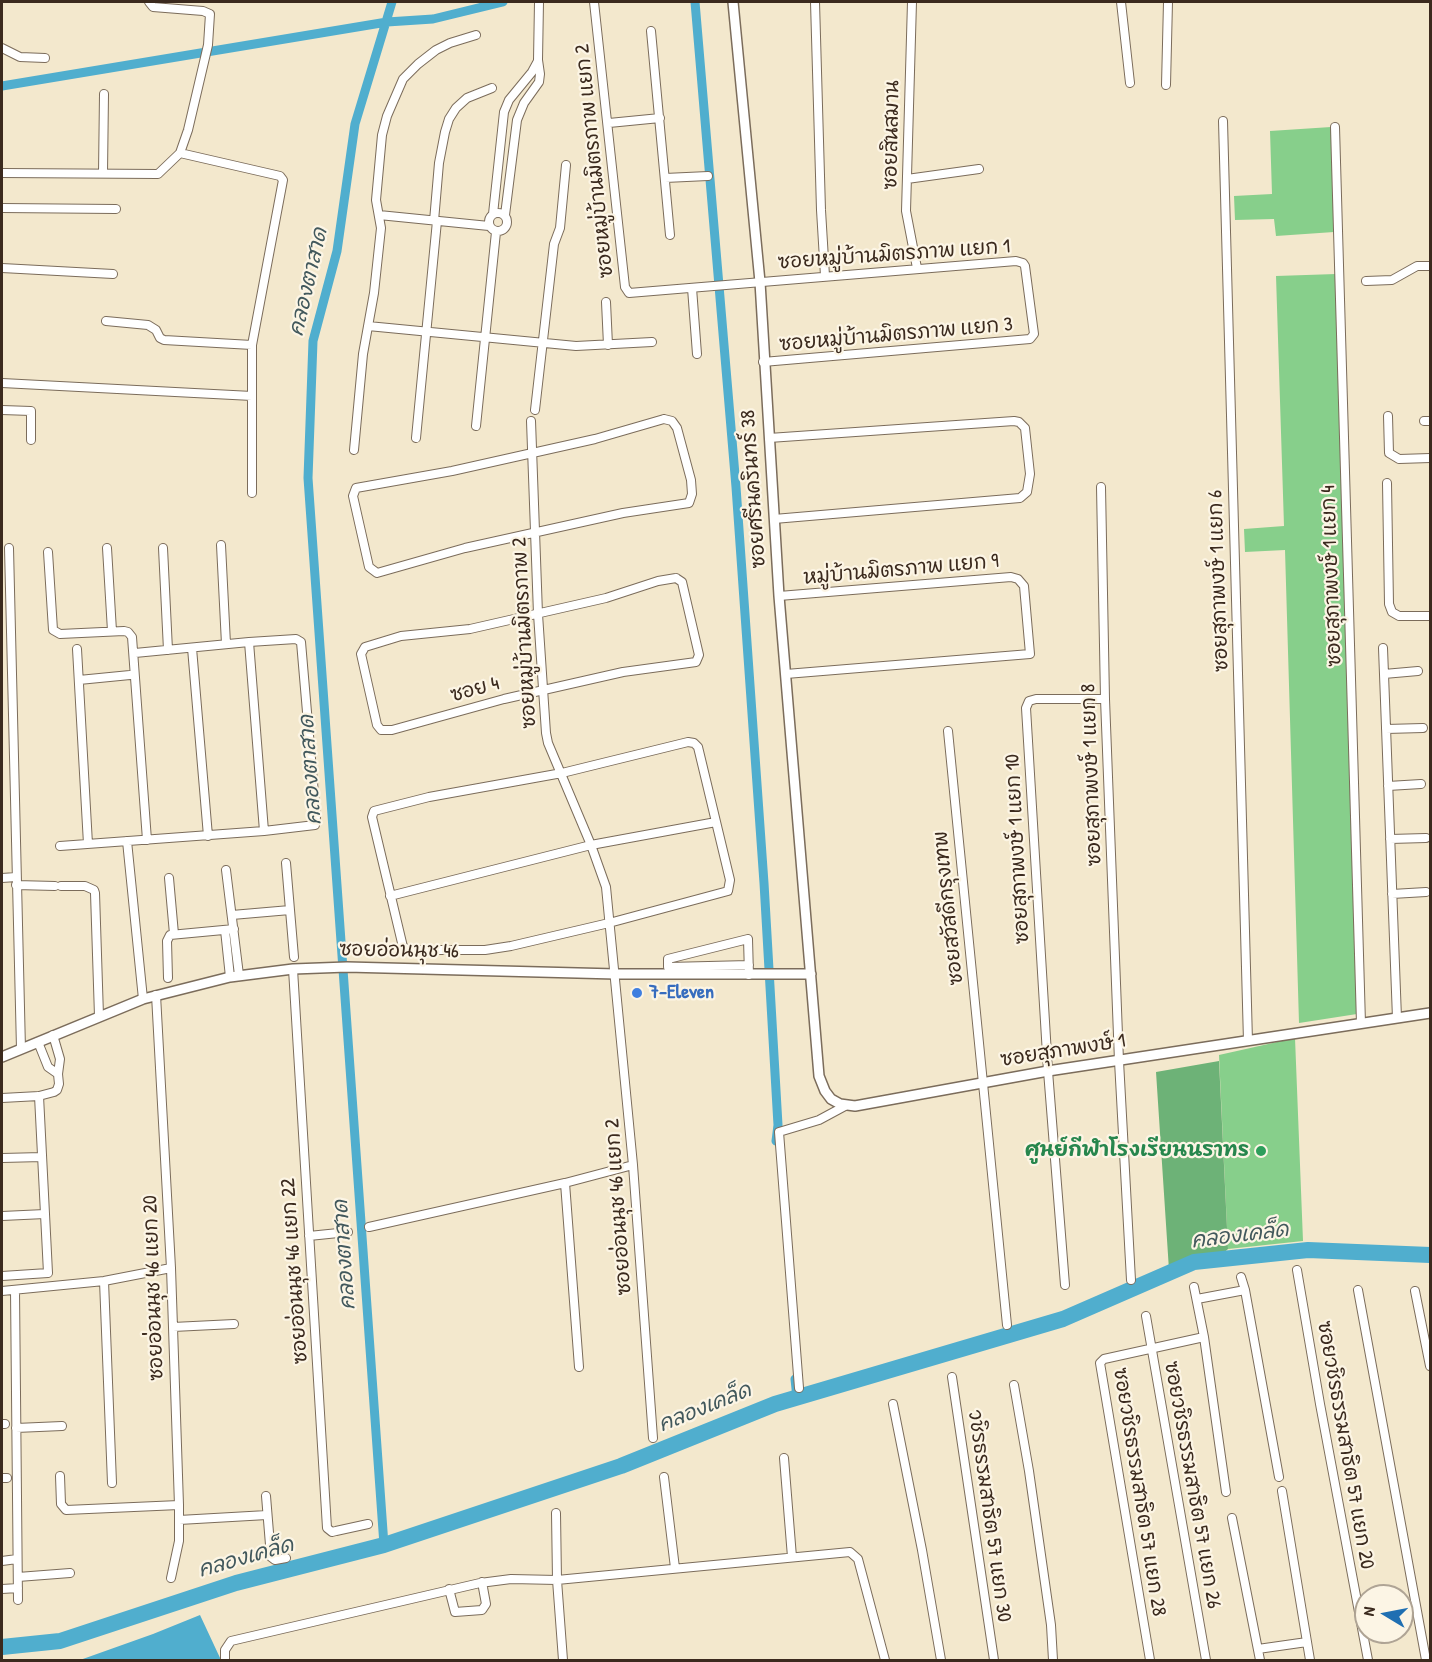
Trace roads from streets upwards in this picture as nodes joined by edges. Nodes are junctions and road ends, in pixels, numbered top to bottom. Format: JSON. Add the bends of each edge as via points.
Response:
{"nodes":[{"id":1,"x":148,"y":2,"type":"edge"},
{"id":2,"x":539,"y":2,"type":"edge"},
{"id":3,"x":594,"y":2,"type":"edge"},
{"id":4,"x":733,"y":2,"type":"edge"},
{"id":5,"x":815,"y":2,"type":"edge"},
{"id":6,"x":912,"y":2,"type":"edge"},
{"id":7,"x":1121,"y":2,"type":"edge"},
{"id":8,"x":1168,"y":2,"type":"edge"},
{"id":9,"x":651,"y":31,"type":"dead end"},
{"id":10,"x":476,"y":35,"type":"dead end"},
{"id":11,"x":2,"y":48,"type":"edge"},
{"id":12,"x":45,"y":58,"type":"dead end"},
{"id":13,"x":538,"y":60,"type":"junction"},
{"id":14,"x":1130,"y":83,"type":"dead end"},
{"id":15,"x":1166,"y":85,"type":"dead end"},
{"id":16,"x":492,"y":88,"type":"dead end"},
{"id":17,"x":104,"y":94,"type":"dead end"},
{"id":18,"x":660,"y":118,"type":"junction"},
{"id":19,"x":1223,"y":121,"type":"dead end"},
{"id":20,"x":609,"y":123,"type":"junction"},
{"id":21,"x":1335,"y":127,"type":"dead end"},
{"id":22,"x":180,"y":153,"type":"junction"},
{"id":23,"x":567,"y":165,"type":"dead end"},
{"id":24,"x":979,"y":169,"type":"dead end"},
{"id":25,"x":2,"y":173,"type":"edge"},
{"id":26,"x":103,"y":173,"type":"junction"},
{"id":27,"x":708,"y":176,"type":"dead end"},
{"id":28,"x":665,"y":178,"type":"junction"},
{"id":29,"x":907,"y":179,"type":"junction"},
{"id":30,"x":2,"y":208,"type":"edge"},
{"id":31,"x":116,"y":209,"type":"dead end"},
{"id":32,"x":493,"y":214,"type":"junction"},
{"id":33,"x":379,"y":215,"type":"junction"},
{"id":34,"x":505,"y":215,"type":"junction"},
{"id":35,"x":436,"y":221,"type":"junction"},
{"id":36,"x":489,"y":226,"type":"junction"},
{"id":37,"x":496,"y":232,"type":"junction"},
{"id":38,"x":670,"y":235,"type":"dead end"},
{"id":39,"x":1431,"y":266,"type":"edge"},
{"id":40,"x":2,"y":268,"type":"edge"},
{"id":41,"x":917,"y":268,"type":"junction"},
{"id":42,"x":113,"y":274,"type":"dead end"},
{"id":43,"x":825,"y":276,"type":"junction"},
{"id":44,"x":1366,"y":281,"type":"dead end"},
{"id":45,"x":760,"y":282,"type":"junction"},
{"id":46,"x":692,"y":288,"type":"junction"},
{"id":47,"x":606,"y":302,"type":"dead end"},
{"id":48,"x":1030,"y":304,"type":"joint"},
{"id":49,"x":106,"y":321,"type":"dead end"},
{"id":50,"x":368,"y":326,"type":"junction"},
{"id":51,"x":426,"y":332,"type":"junction"},
{"id":52,"x":485,"y":339,"type":"junction"},
{"id":53,"x":543,"y":342,"type":"junction"},
{"id":54,"x":652,"y":342,"type":"dead end"},
{"id":55,"x":252,"y":345,"type":"junction"},
{"id":56,"x":608,"y":345,"type":"junction"},
{"id":57,"x":697,"y":354,"type":"dead end"},
{"id":58,"x":764,"y":362,"type":"junction"},
{"id":59,"x":2,"y":383,"type":"edge"},
{"id":60,"x":252,"y":396,"type":"junction"},
{"id":61,"x":2,"y":410,"type":"edge"},
{"id":62,"x":535,"y":410,"type":"dead end"},
{"id":63,"x":1388,"y":416,"type":"dead end"},
{"id":64,"x":531,"y":422,"type":"dead end"},
{"id":65,"x":476,"y":426,"type":"dead end"},
{"id":66,"x":416,"y":438,"type":"dead end"},
{"id":67,"x":769,"y":438,"type":"junction"},
{"id":68,"x":31,"y":440,"type":"dead end"},
{"id":69,"x":354,"y":450,"type":"dead end"},
{"id":70,"x":531,"y":452,"type":"junction"},
{"id":71,"x":1431,"y":458,"type":"edge"},
{"id":72,"x":1386,"y":483,"type":"dead end"},
{"id":73,"x":1101,"y":487,"type":"dead end"},
{"id":74,"x":252,"y":493,"type":"dead end"},
{"id":75,"x":774,"y":519,"type":"junction"},
{"id":76,"x":535,"y":533,"type":"junction"},
{"id":77,"x":221,"y":545,"type":"dead end"},
{"id":78,"x":9,"y":548,"type":"dead end"},
{"id":79,"x":107,"y":548,"type":"dead end"},
{"id":80,"x":163,"y":548,"type":"dead end"},
{"id":81,"x":48,"y":552,"type":"dead end"},
{"id":82,"x":5,"y":572,"type":"edge"},
{"id":83,"x":779,"y":596,"type":"junction"},
{"id":84,"x":538,"y":614,"type":"junction"},
{"id":85,"x":1431,"y":616,"type":"edge"},
{"id":86,"x":112,"y":631,"type":"junction"},
{"id":87,"x":249,"y":642,"type":"junction"},
{"id":88,"x":226,"y":645,"type":"junction"},
{"id":89,"x":192,"y":648,"type":"junction"},
{"id":90,"x":1383,"y":648,"type":"dead end"},
{"id":91,"x":77,"y":649,"type":"dead end"},
{"id":92,"x":168,"y":650,"type":"junction"},
{"id":93,"x":135,"y":653,"type":"junction"},
{"id":94,"x":1418,"y":671,"type":"dead end"},
{"id":95,"x":786,"y":674,"type":"junction"},
{"id":96,"x":1384,"y":674,"type":"junction"},
{"id":97,"x":130,"y":675,"type":"dead end"},
{"id":98,"x":79,"y":680,"type":"junction"},
{"id":99,"x":543,"y":691,"type":"junction"},
{"id":100,"x":1105,"y":699,"type":"junction"},
{"id":101,"x":1423,"y":728,"type":"dead end"},
{"id":102,"x":1386,"y":729,"type":"junction"},
{"id":103,"x":948,"y":731,"type":"dead end"},
{"id":104,"x":562,"y":773,"type":"junction"},
{"id":105,"x":1421,"y":784,"type":"dead end"},
{"id":106,"x":1388,"y":786,"type":"junction"},
{"id":107,"x":716,"y":822,"type":"junction"},
{"id":108,"x":264,"y":831,"type":"junction"},
{"id":109,"x":208,"y":836,"type":"junction"},
{"id":110,"x":1426,"y":838,"type":"dead end"},
{"id":111,"x":1390,"y":839,"type":"junction"},
{"id":112,"x":147,"y":840,"type":"junction"},
{"id":113,"x":126,"y":841,"type":"junction"},
{"id":114,"x":88,"y":844,"type":"junction"},
{"id":115,"x":591,"y":845,"type":"junction"},
{"id":116,"x":60,"y":846,"type":"dead end"},
{"id":117,"x":286,"y":863,"type":"dead end"},
{"id":118,"x":226,"y":870,"type":"dead end"},
{"id":119,"x":2,"y":878,"type":"edge"},
{"id":120,"x":169,"y":878,"type":"dead end"},
{"id":121,"x":16,"y":881,"type":"junction"},
{"id":122,"x":1426,"y":892,"type":"dead end"},
{"id":123,"x":1392,"y":894,"type":"junction"},
{"id":124,"x":390,"y":896,"type":"junction"},
{"id":125,"x":290,"y":910,"type":"junction"},
{"id":126,"x":232,"y":915,"type":"junction"},
{"id":127,"x":609,"y":923,"type":"junction"},
{"id":128,"x":234,"y":929,"type":"junction"},
{"id":129,"x":225,"y":930,"type":"junction"},
{"id":130,"x":174,"y":934,"type":"junction"},
{"id":131,"x":294,"y":957,"type":"dead end"},
{"id":132,"x":293,"y":969,"type":"junction"},
{"id":133,"x":752,"y":972,"type":"junction"},
{"id":134,"x":616,"y":974,"type":"junction"},
{"id":135,"x":811,"y":974,"type":"junction"},
{"id":136,"x":235,"y":976,"type":"junction"},
{"id":137,"x":168,"y":978,"type":"dead end"},
{"id":138,"x":156,"y":995,"type":"junction"},
{"id":139,"x":143,"y":999,"type":"junction"},
{"id":140,"x":1431,"y":1013,"type":"edge"},
{"id":141,"x":99,"y":1016,"type":"junction"},
{"id":142,"x":1397,"y":1018,"type":"junction"},
{"id":143,"x":1361,"y":1023,"type":"junction"},
{"id":144,"x":53,"y":1035,"type":"junction"},
{"id":145,"x":1248,"y":1041,"type":"junction"},
{"id":146,"x":38,"y":1042,"type":"junction"},
{"id":147,"x":21,"y":1049,"type":"junction"},
{"id":148,"x":2,"y":1057,"type":"edge"},
{"id":149,"x":1119,"y":1061,"type":"junction"},
{"id":150,"x":1048,"y":1071,"type":"junction"},
{"id":151,"x":58,"y":1074,"type":"junction"},
{"id":152,"x":983,"y":1082,"type":"junction"},
{"id":153,"x":39,"y":1096,"type":"junction"},
{"id":154,"x":2,"y":1098,"type":"edge"},
{"id":155,"x":845,"y":1106,"type":"junction"},
{"id":156,"x":42,"y":1157,"type":"junction"},
{"id":157,"x":2,"y":1158,"type":"edge"},
{"id":158,"x":633,"y":1165,"type":"junction"},
{"id":159,"x":565,"y":1183,"type":"junction"},
{"id":160,"x":45,"y":1214,"type":"junction"},
{"id":161,"x":2,"y":1216,"type":"edge"},
{"id":162,"x":369,"y":1227,"type":"dead end"},
{"id":163,"x":348,"y":1232,"type":"dead end"},
{"id":164,"x":309,"y":1236,"type":"junction"},
{"id":165,"x":171,"y":1268,"type":"junction"},
{"id":166,"x":1297,"y":1270,"type":"dead end"},
{"id":167,"x":2,"y":1276,"type":"edge"},
{"id":168,"x":1241,"y":1277,"type":"dead end"},
{"id":169,"x":1131,"y":1280,"type":"dead end"},
{"id":170,"x":104,"y":1281,"type":"junction"},
{"id":171,"x":1065,"y":1285,"type":"dead end"},
{"id":172,"x":1194,"y":1287,"type":"dead end"},
{"id":173,"x":15,"y":1290,"type":"junction"},
{"id":174,"x":1245,"y":1290,"type":"junction"},
{"id":175,"x":1358,"y":1290,"type":"dead end"},
{"id":176,"x":2,"y":1291,"type":"edge"},
{"id":177,"x":1415,"y":1291,"type":"dead end"},
{"id":178,"x":1197,"y":1299,"type":"junction"},
{"id":179,"x":1146,"y":1316,"type":"dead end"},
{"id":180,"x":234,"y":1324,"type":"dead end"},
{"id":181,"x":1007,"y":1325,"type":"dead end"},
{"id":182,"x":173,"y":1327,"type":"junction"},
{"id":183,"x":1204,"y":1337,"type":"junction"},
{"id":184,"x":1152,"y":1348,"type":"junction"},
{"id":185,"x":1431,"y":1366,"type":"edge"},
{"id":186,"x":579,"y":1367,"type":"dead end"},
{"id":187,"x":952,"y":1377,"type":"dead end"},
{"id":188,"x":1014,"y":1385,"type":"dead end"},
{"id":189,"x":799,"y":1388,"type":"dead end"},
{"id":190,"x":893,"y":1404,"type":"dead end"},
{"id":191,"x":62,"y":1426,"type":"dead end"},
{"id":192,"x":16,"y":1428,"type":"junction"},
{"id":193,"x":652,"y":1438,"type":"dead end"},
{"id":194,"x":784,"y":1458,"type":"dead end"},
{"id":195,"x":60,"y":1476,"type":"dead end"},
{"id":196,"x":664,"y":1477,"type":"dead end"},
{"id":197,"x":1279,"y":1477,"type":"dead end"},
{"id":198,"x":112,"y":1483,"type":"dead end"},
{"id":199,"x":1282,"y":1491,"type":"dead end"},
{"id":200,"x":1226,"y":1492,"type":"dead end"},
{"id":201,"x":266,"y":1496,"type":"dead end"},
{"id":202,"x":179,"y":1505,"type":"junction"},
{"id":203,"x":556,"y":1514,"type":"dead end"},
{"id":204,"x":267,"y":1515,"type":"junction"},
{"id":205,"x":1232,"y":1518,"type":"dead end"},
{"id":206,"x":179,"y":1520,"type":"junction"},
{"id":207,"x":368,"y":1524,"type":"dead end"},
{"id":208,"x":792,"y":1557,"type":"junction"},
{"id":209,"x":286,"y":1558,"type":"dead end"},
{"id":210,"x":17,"y":1559,"type":"junction"},
{"id":211,"x":2,"y":1561,"type":"edge"},
{"id":212,"x":675,"y":1568,"type":"junction"},
{"id":213,"x":70,"y":1573,"type":"dead end"},
{"id":214,"x":18,"y":1577,"type":"junction"},
{"id":215,"x":171,"y":1578,"type":"dead end"},
{"id":216,"x":557,"y":1580,"type":"junction"},
{"id":217,"x":482,"y":1582,"type":"junction"},
{"id":218,"x":2,"y":1588,"type":"edge"},
{"id":219,"x":18,"y":1588,"type":"junction"},
{"id":220,"x":449,"y":1589,"type":"junction"},
{"id":221,"x":18,"y":1600,"type":"dead end"},
{"id":222,"x":1307,"y":1642,"type":"junction"},
{"id":223,"x":1258,"y":1649,"type":"junction"},
{"id":224,"x":225,"y":1660,"type":"edge"},
{"id":225,"x":562,"y":1660,"type":"edge"},
{"id":226,"x":885,"y":1660,"type":"edge"},
{"id":227,"x":941,"y":1660,"type":"edge"},
{"id":228,"x":994,"y":1660,"type":"edge"},
{"id":229,"x":1053,"y":1660,"type":"edge"},
{"id":230,"x":1150,"y":1660,"type":"edge"},
{"id":231,"x":1206,"y":1660,"type":"edge"},
{"id":232,"x":1260,"y":1660,"type":"edge"},
{"id":233,"x":1310,"y":1660,"type":"edge"},
{"id":234,"x":1368,"y":1660,"type":"edge"},
{"id":235,"x":1426,"y":1660,"type":"edge"}],
"edges":[{"from":1,"to":22,"type":"street","via":[[153,7],[207,12],[211,18],[208,45]]},
{"from":2,"to":13,"type":"street"},
{"from":3,"to":20,"type":"street","name":"ซอยหมู่บ้านมิตรภาพ แยก 2"},
{"from":4,"to":45,"type":"street","name":"ซอยศรีนครินทร์ 38"},
{"from":5,"to":43,"type":"street"},
{"from":6,"to":29,"type":"street","name":"ซอยสินสมาน"},
{"from":7,"to":14,"type":"street"},
{"from":8,"to":15,"type":"street"},
{"from":9,"to":18,"type":"street"},
{"from":10,"to":33,"type":"street","via":[[436,50],[403,79],[382,135],[376,200]]},
{"from":11,"to":12,"type":"street","via":[[20,57]]},
{"from":13,"to":32,"type":"street","via":[[504,112]]},
{"from":13,"to":34,"type":"street","via":[[539,82],[517,120]]},
{"from":16,"to":35,"type":"street","via":[[467,98],[449,119],[439,163]]},
{"from":17,"to":26,"type":"street"},
{"from":18,"to":20,"type":"street"},
{"from":18,"to":28,"type":"street"},
{"from":19,"to":145,"type":"street","name":"ซอยสุภาพงษ์ 1 แยก 6"},
{"from":20,"to":46,"type":"street","name":"ซอยหมู่บ้านมิตรภาพ แยก 2","via":[[627,291],[633,294]]},
{"from":21,"to":143,"type":"street","name":"ซอยสุภาพงษ์ 1 แยก 4"},
{"from":22,"to":26,"type":"street","via":[[158,174]]},
{"from":22,"to":55,"type":"street","via":[[280,176],[283,180]]},
{"from":23,"to":53,"type":"street"},
{"from":24,"to":29,"type":"street"},
{"from":25,"to":26,"type":"street"},
{"from":27,"to":28,"type":"street"},
{"from":28,"to":38,"type":"street"},
{"from":29,"to":41,"type":"street","name":"ซอยสินสมาน","via":[[907,221]]},
{"from":30,"to":31,"type":"street"},
{"from":32,"to":34,"type":"street"},
{"from":32,"to":36,"type":"street"},
{"from":33,"to":35,"type":"street"},
{"from":33,"to":50,"type":"street","via":[[381,228]]},
{"from":34,"to":37,"type":"street","via":[[508,223],[504,230]]},
{"from":35,"to":36,"type":"street"},
{"from":35,"to":51,"type":"street"},
{"from":36,"to":37,"type":"street"},
{"from":37,"to":52,"type":"street"},
{"from":39,"to":44,"type":"street","via":[[1417,266],[1392,280]]},
{"from":40,"to":42,"type":"street"},
{"from":41,"to":43,"type":"street","name":"ซอยหมู่บ้านมิตรภาพ แยก 1"},
{"from":41,"to":48,"type":"street","name":"ซอยหมู่บ้านมิตรภาพ แยก 1","via":[[1020,261],[1025,266]]},
{"from":43,"to":45,"type":"street","name":"ซอยหมู่บ้านมิตรภาพ แยก 1"},
{"from":45,"to":46,"type":"street","name":"ซอยหมู่บ้านมิตรภาพ แยก 2"},
{"from":45,"to":58,"type":"street","name":"ซอยศรีนครินทร์ 38"},
{"from":46,"to":57,"type":"street"},
{"from":47,"to":56,"type":"street"},
{"from":48,"to":58,"type":"street","name":"ซอยหมู่บ้านมิตรภาพ แยก 3","via":[[1034,334],[1027,341]]},
{"from":49,"to":55,"type":"street","via":[[148,325],[164,340]]},
{"from":50,"to":51,"type":"street"},
{"from":50,"to":69,"type":"street"},
{"from":51,"to":52,"type":"street"},
{"from":51,"to":66,"type":"street"},
{"from":52,"to":53,"type":"street"},
{"from":52,"to":65,"type":"street"},
{"from":53,"to":56,"type":"street"},
{"from":53,"to":62,"type":"street"},
{"from":54,"to":56,"type":"street"},
{"from":55,"to":60,"type":"street"},
{"from":58,"to":67,"type":"street","name":"ซอยศรีนครินทร์ 38"},
{"from":59,"to":60,"type":"street"},
{"from":60,"to":74,"type":"street"},
{"from":61,"to":68,"type":"street","via":[[31,411]]},
{"from":63,"to":71,"type":"street","via":[[1389,453],[1399,459]]},
{"from":64,"to":70,"type":"street","name":"ซอยหมู่บ้านมิตรภาพ 2"},
{"from":67,"to":75,"type":"street","name":"ซอยศรีนครินทร์ 38"},
{"from":67,"to":75,"type":"street","via":[[1014,421],[1024,428],[1028,457],[1029,486],[1020,498]]},
{"from":70,"to":76,"type":"street","name":"ซอยหมู่บ้านมิตรภาพ 2"},
{"from":70,"to":76,"type":"street","via":[[595,440],[668,419],[677,428],[692,494],[683,505],[623,513]]},
{"from":70,"to":76,"type":"street","via":[[359,487],[354,489],[353,496],[369,567],[377,573]]},
{"from":72,"to":85,"type":"street","via":[[1389,604],[1399,616]]},
{"from":73,"to":100,"type":"street","name":"ซอยสุภาพงษ์ 1 แยก 8"},
{"from":75,"to":83,"type":"street","name":"ซอยศรีนครินทร์ 38"},
{"from":76,"to":84,"type":"street","name":"ซอยหมู่บ้านมิตรภาพ 2"},
{"from":77,"to":88,"type":"street"},
{"from":78,"to":82,"type":"street"},
{"from":79,"to":86,"type":"street"},
{"from":80,"to":92,"type":"street"},
{"from":81,"to":86,"type":"street","via":[[53,630],[60,634]]},
{"from":82,"to":121,"type":"street"},
{"from":83,"to":95,"type":"street","name":"ซอยศรีนครินทร์ 38"},
{"from":83,"to":95,"type":"street","name":"หมู่บ้านมิตรภาพ แยก 9","via":[[1011,577],[1024,586],[1030,654]]},
{"from":84,"to":99,"type":"street","name":"ซอยหมู่บ้านมิตรภาพ 2"},
{"from":84,"to":99,"type":"street","name":"ซอย 4","via":[[676,578],[682,582],[699,655],[692,664],[623,672]]},
{"from":84,"to":99,"type":"street","name":"ซอย 4","via":[[458,631],[401,636],[365,647],[361,654],[381,730]]},
{"from":86,"to":93,"type":"street","via":[[131,633]]},
{"from":87,"to":88,"type":"street"},
{"from":87,"to":108,"type":"street"},
{"from":87,"to":108,"type":"street","via":[[301,642],[316,817],[315,825]]},
{"from":88,"to":89,"type":"street"},
{"from":89,"to":92,"type":"street"},
{"from":89,"to":109,"type":"street"},
{"from":90,"to":96,"type":"street"},
{"from":91,"to":98,"type":"street"},
{"from":92,"to":93,"type":"street"},
{"from":93,"to":112,"type":"street"},
{"from":94,"to":96,"type":"street"},
{"from":95,"to":135,"type":"street","name":"ซอยศรีนครินทร์ 38"},
{"from":96,"to":102,"type":"street"},
{"from":97,"to":98,"type":"street"},
{"from":98,"to":114,"type":"street"},
{"from":99,"to":104,"type":"street","name":"ซอยหมู่บ้านมิตรภาพ 2","via":[[548,743]]},
{"from":100,"to":149,"type":"street","name":"ซอยสุภาพงษ์ 1 แยก 8"},
{"from":100,"to":150,"type":"street","name":"ซอยสุภาพงษ์ 1 แยก 10","via":[[1036,699],[1029,701],[1026,708]]},
{"from":101,"to":102,"type":"street"},
{"from":102,"to":106,"type":"street"},
{"from":103,"to":152,"type":"street","name":"ซอยสวัสดีกรุงเทพ"},
{"from":104,"to":107,"type":"street","via":[[691,742],[698,747]]},
{"from":104,"to":115,"type":"street","name":"ซอยหมู่บ้านมิตรภาพ 2"},
{"from":104,"to":124,"type":"street","via":[[374,811],[372,817]]},
{"from":105,"to":106,"type":"street"},
{"from":106,"to":111,"type":"street"},
{"from":107,"to":115,"type":"street"},
{"from":107,"to":127,"type":"street","via":[[730,880],[728,891]]},
{"from":108,"to":109,"type":"street"},
{"from":109,"to":112,"type":"street"},
{"from":110,"to":111,"type":"street"},
{"from":111,"to":123,"type":"street"},
{"from":112,"to":113,"type":"street"},
{"from":113,"to":114,"type":"street"},
{"from":113,"to":139,"type":"street"},
{"from":114,"to":116,"type":"street"},
{"from":115,"to":124,"type":"street"},
{"from":115,"to":127,"type":"street","name":"ซอยหมู่บ้านมิตรภาพ 2","via":[[606,887]]},
{"from":117,"to":125,"type":"street"},
{"from":118,"to":126,"type":"street"},
{"from":119,"to":121,"type":"street"},
{"from":120,"to":130,"type":"street"},
{"from":121,"to":141,"type":"street","via":[[94,890]]},
{"from":121,"to":147,"type":"street"},
{"from":122,"to":123,"type":"street"},
{"from":123,"to":142,"type":"street"},
{"from":124,"to":127,"type":"street","via":[[403,947],[410,950],[485,950]]},
{"from":125,"to":126,"type":"street"},
{"from":125,"to":131,"type":"street"},
{"from":126,"to":128,"type":"street"},
{"from":127,"to":134,"type":"street","name":"ซอยหมู่บ้านมิตรภาพ 2"},
{"from":128,"to":129,"type":"street"},
{"from":128,"to":136,"type":"street"},
{"from":129,"to":130,"type":"street"},
{"from":129,"to":136,"type":"street"},
{"from":130,"to":137,"type":"street","via":[[167,941]]},
{"from":132,"to":134,"type":"street","name":"ซอยอ่อนนุช 46"},
{"from":132,"to":136,"type":"street","name":"ซอยอ่อนนุช 46"},
{"from":132,"to":164,"type":"street","name":"ซอยอ่อนนุช 46 แยก 22"},
{"from":133,"to":133,"type":"street","via":[[748,939],[668,959],[668,967]]},
{"from":133,"to":134,"type":"street","name":"ซอยอ่อนนุช 46"},
{"from":133,"to":135,"type":"street","name":"ซอยอ่อนนุช 46"},
{"from":134,"to":158,"type":"street","name":"ซอยอ่อนนุช 46 แยก 2"},
{"from":135,"to":155,"type":"street","via":[[819,1076],[831,1099]]},
{"from":136,"to":138,"type":"street","name":"ซอยอ่อนนุช 46"},
{"from":138,"to":139,"type":"street","name":"ซอยอ่อนนุช 46"},
{"from":138,"to":165,"type":"street","name":"ซอยอ่อนนุช 46 แยก 20"},
{"from":139,"to":141,"type":"street","name":"ซอยอ่อนนุช 46"},
{"from":140,"to":142,"type":"street","name":"ซอยสุภาพงษ์ 1"},
{"from":141,"to":144,"type":"street","name":"ซอยอ่อนนุช 46"},
{"from":142,"to":143,"type":"street","name":"ซอยสุภาพงษ์ 1"},
{"from":143,"to":145,"type":"street","name":"ซอยสุภาพงษ์ 1"},
{"from":144,"to":146,"type":"street","name":"ซอยอ่อนนุช 46"},
{"from":144,"to":151,"type":"street","via":[[60,1059]]},
{"from":145,"to":149,"type":"street","name":"ซอยสุภาพงษ์ 1"},
{"from":146,"to":147,"type":"street","name":"ซอยอ่อนนุช 46"},
{"from":146,"to":151,"type":"street","via":[[48,1066]]},
{"from":147,"to":148,"type":"street","name":"ซอยอ่อนนุช 46"},
{"from":149,"to":150,"type":"street","name":"ซอยสุภาพงษ์ 1"},
{"from":149,"to":169,"type":"street","name":"ซอยสุภาพงษ์ 1 แยก 8"},
{"from":150,"to":152,"type":"street","name":"ซอยสุภาพงษ์ 1"},
{"from":150,"to":171,"type":"street"},
{"from":151,"to":153,"type":"street","via":[[57,1090]]},
{"from":152,"to":155,"type":"street","name":"ซอยสุภาพงษ์ 1"},
{"from":152,"to":181,"type":"street","name":"ซอยสวัสดีกรุงเทพ"},
{"from":153,"to":154,"type":"street"},
{"from":153,"to":156,"type":"street"},
{"from":155,"to":189,"type":"street","via":[[819,1120],[779,1132]]},
{"from":156,"to":157,"type":"street"},
{"from":156,"to":160,"type":"street"},
{"from":158,"to":159,"type":"street"},
{"from":158,"to":193,"type":"street","name":"ซอยอ่อนนุช 46 แยก 2"},
{"from":159,"to":162,"type":"street"},
{"from":159,"to":186,"type":"street"},
{"from":160,"to":161,"type":"street"},
{"from":160,"to":167,"type":"street","via":[[48,1273]]},
{"from":163,"to":164,"type":"street"},
{"from":164,"to":207,"type":"street","name":"ซอยอ่อนนุช 46 แยก 22","via":[[327,1528],[332,1532]]},
{"from":165,"to":170,"type":"street"},
{"from":165,"to":182,"type":"street","name":"ซอยอ่อนนุช 46 แยก 20"},
{"from":166,"to":234,"type":"street","name":"ซอยวชิรธรรมสาธิต 57 แยก 20"},
{"from":168,"to":174,"type":"street"},
{"from":170,"to":173,"type":"street"},
{"from":170,"to":198,"type":"street"},
{"from":172,"to":178,"type":"street"},
{"from":173,"to":176,"type":"street"},
{"from":173,"to":192,"type":"street"},
{"from":174,"to":178,"type":"street"},
{"from":174,"to":197,"type":"street"},
{"from":175,"to":235,"type":"street"},
{"from":177,"to":185,"type":"street"},
{"from":178,"to":183,"type":"street"},
{"from":179,"to":184,"type":"street","name":"ซอยวชิรธรรมสาธิต 57 แยก 26"},
{"from":180,"to":182,"type":"street"},
{"from":182,"to":202,"type":"street","name":"ซอยอ่อนนุช 46 แยก 20"},
{"from":183,"to":184,"type":"street","name":"ซอยวชิรธรรมสาธิต 57 แยก 28"},
{"from":183,"to":200,"type":"street"},
{"from":184,"to":230,"type":"street","name":"ซอยวชิรธรรมสาธิต 57 แยก 28","via":[[1104,1359],[1100,1366]]},
{"from":184,"to":231,"type":"street","name":"ซอยวชิรธรรมสาธิต 57 แยก 26"},
{"from":187,"to":228,"type":"street","name":"วชิรธรรมสาธิต 57 แยก 30"},
{"from":188,"to":229,"type":"street"},
{"from":190,"to":227,"type":"street"},
{"from":191,"to":192,"type":"street"},
{"from":192,"to":210,"type":"street"},
{"from":194,"to":208,"type":"street"},
{"from":195,"to":202,"type":"street","via":[[61,1504],[66,1510]]},
{"from":196,"to":212,"type":"street"},
{"from":199,"to":222,"type":"street"},
{"from":201,"to":204,"type":"street"},
{"from":202,"to":206,"type":"street","name":"ซอยอ่อนนุช 46 แยก 20"},
{"from":203,"to":216,"type":"street"},
{"from":204,"to":206,"type":"street"},
{"from":204,"to":209,"type":"street","via":[[271,1557]]},
{"from":205,"to":223,"type":"street"},
{"from":206,"to":215,"type":"street","name":"ซอยอ่อนนุช 46 แยก 20"},
{"from":208,"to":212,"type":"street"},
{"from":208,"to":226,"type":"street","via":[[845,1552],[855,1555]]},
{"from":210,"to":211,"type":"street"},
{"from":210,"to":214,"type":"street"},
{"from":212,"to":216,"type":"street"},
{"from":213,"to":214,"type":"street"},
{"from":214,"to":219,"type":"street"},
{"from":216,"to":217,"type":"street"},
{"from":216,"to":225,"type":"street"},
{"from":217,"to":220,"type":"street"},
{"from":217,"to":220,"type":"street","via":[[486,1604],[482,1610],[455,1612]]},
{"from":218,"to":219,"type":"street"},
{"from":219,"to":221,"type":"street"},
{"from":220,"to":224,"type":"street","via":[[231,1641],[225,1650]]},
{"from":222,"to":223,"type":"street"},
{"from":222,"to":233,"type":"street"},
{"from":223,"to":232,"type":"street"}]}
